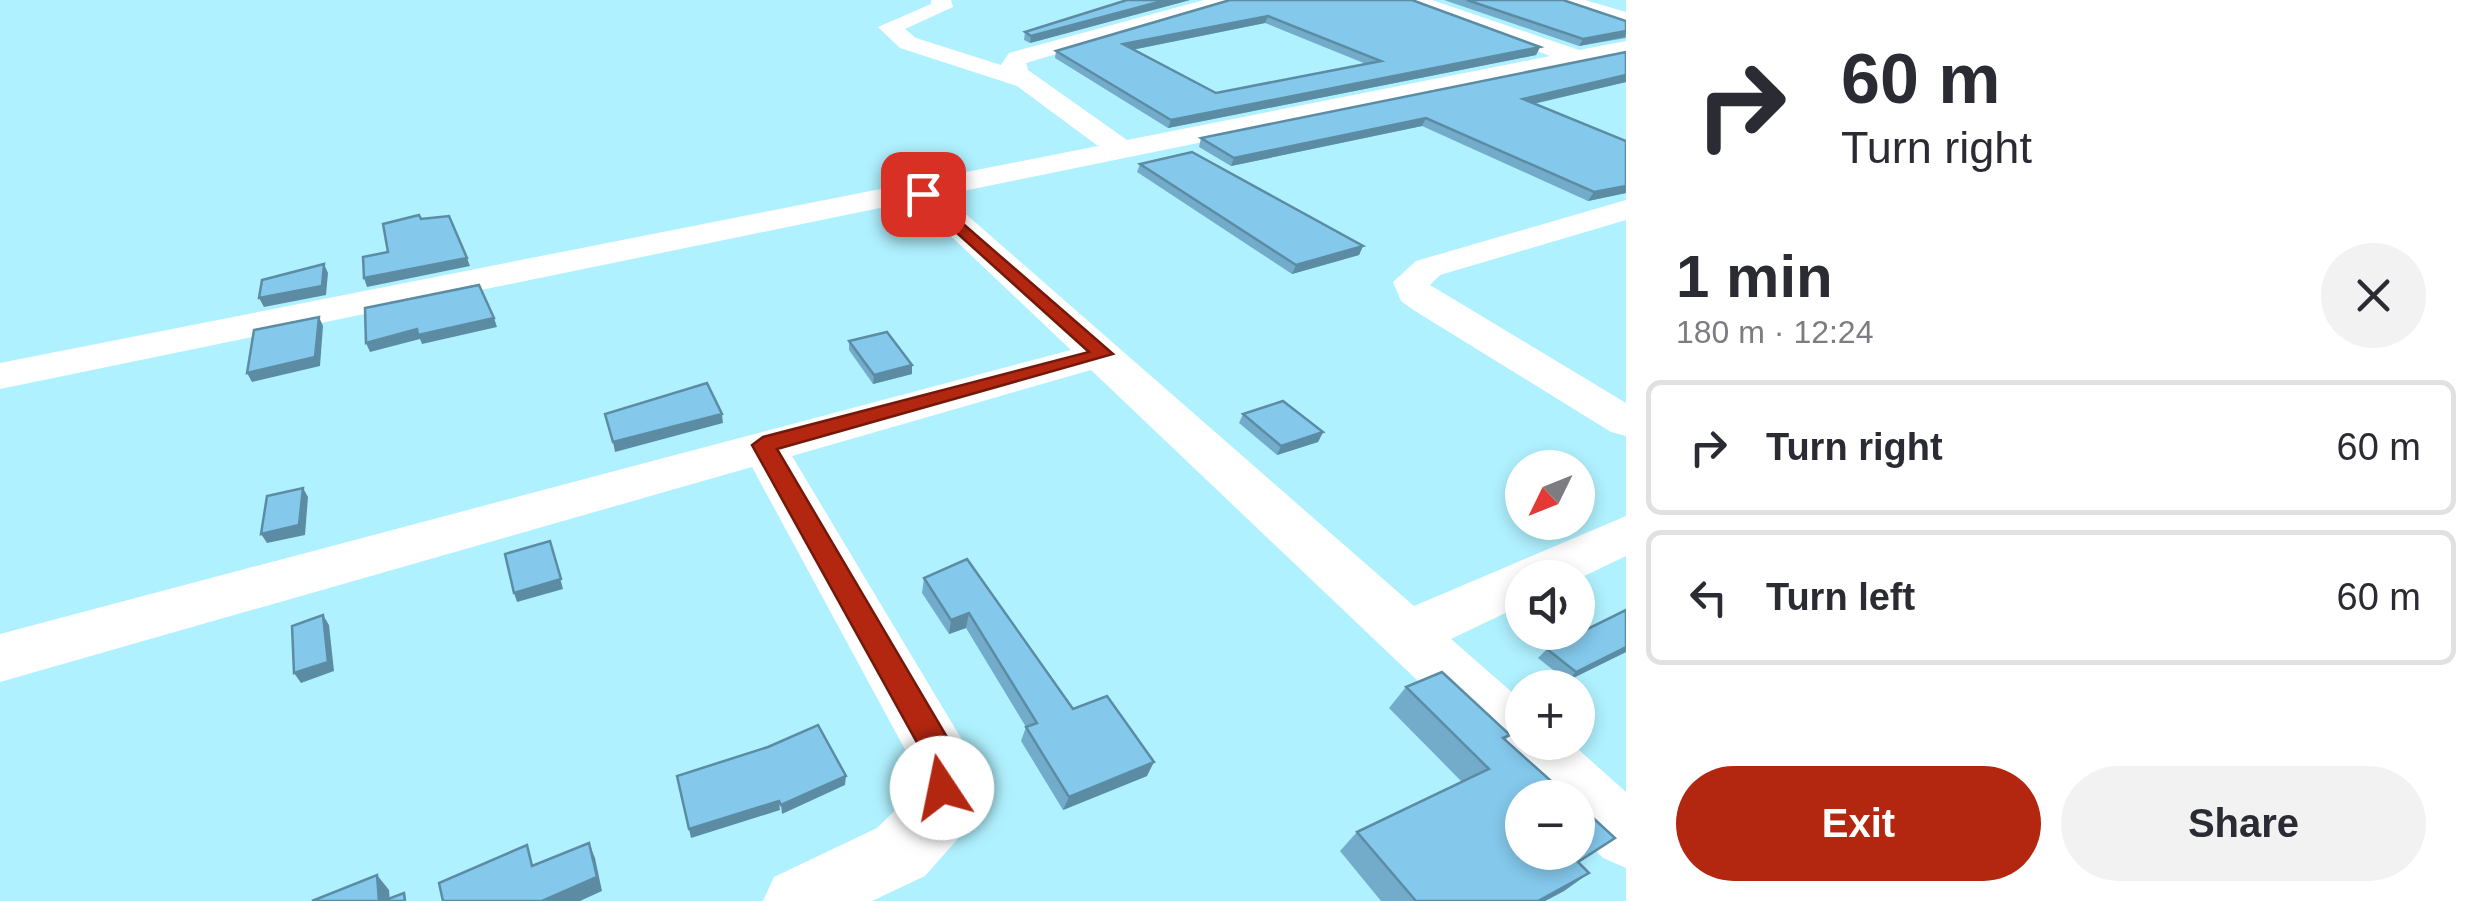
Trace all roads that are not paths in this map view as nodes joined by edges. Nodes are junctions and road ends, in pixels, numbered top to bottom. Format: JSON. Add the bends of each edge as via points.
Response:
{"nodes":[{"id":1,"x":941,"y":0,"type":"edge"},
{"id":2,"x":1228,"y":0,"type":"edge"},
{"id":3,"x":1412,"y":0,"type":"edge"},
{"id":4,"x":1564,"y":0,"type":"edge"},
{"id":5,"x":1537,"y":6,"type":"edge"},
{"id":6,"x":1626,"y":20,"type":"edge"},
{"id":7,"x":1626,"y":48,"type":"edge"},
{"id":8,"x":1578,"y":58,"type":"junction"},
{"id":9,"x":1024,"y":80,"type":"junction"},
{"id":10,"x":1125,"y":152,"type":"junction"},
{"id":11,"x":923,"y":194,"type":"junction"},
{"id":12,"x":1626,"y":210,"type":"edge"},
{"id":13,"x":1103,"y":354,"type":"junction"},
{"id":14,"x":0,"y":376,"type":"edge"},
{"id":15,"x":1626,"y":422,"type":"edge"},
{"id":16,"x":763,"y":445,"type":"junction"},
{"id":17,"x":1626,"y":535,"type":"edge"},
{"id":18,"x":1571,"y":560,"type":"edge"},
{"id":19,"x":1505,"y":590,"type":"edge"},
{"id":20,"x":1408,"y":633,"type":"junction"},
{"id":21,"x":0,"y":658,"type":"edge"},
{"id":22,"x":1505,"y":723,"type":"edge"},
{"id":23,"x":1544,"y":760,"type":"edge"},
{"id":24,"x":1626,"y":836,"type":"edge"},
{"id":25,"x":798,"y":901,"type":"edge"}],
"edges":[{"from":1,"to":9,"type":"street","via":[[942,7],[890,28],[908,43]]},
{"from":2,"to":9,"type":"street","via":[[1017,58],[1013,65]]},
{"from":3,"to":8,"type":"street"},
{"from":4,"to":5,"type":"street"},
{"from":4,"to":6,"type":"street"},
{"from":7,"to":8,"type":"street"},
{"from":8,"to":10,"type":"street"},
{"from":9,"to":10,"type":"street"},
{"from":10,"to":11,"type":"street"},
{"from":11,"to":13,"type":"street"},
{"from":11,"to":14,"type":"street"},
{"from":12,"to":15,"type":"street","via":[[1428,268],[1411,282],[1428,303]]},
{"from":13,"to":16,"type":"street"},
{"from":13,"to":20,"type":"street"},
{"from":16,"to":21,"type":"street"},
{"from":16,"to":25,"type":"street","via":[[946,765],[938,812],[901,852]]},
{"from":17,"to":18,"type":"street"},
{"from":19,"to":20,"type":"street"},
{"from":20,"to":22,"type":"street"},
{"from":23,"to":24,"type":"street"}]}
